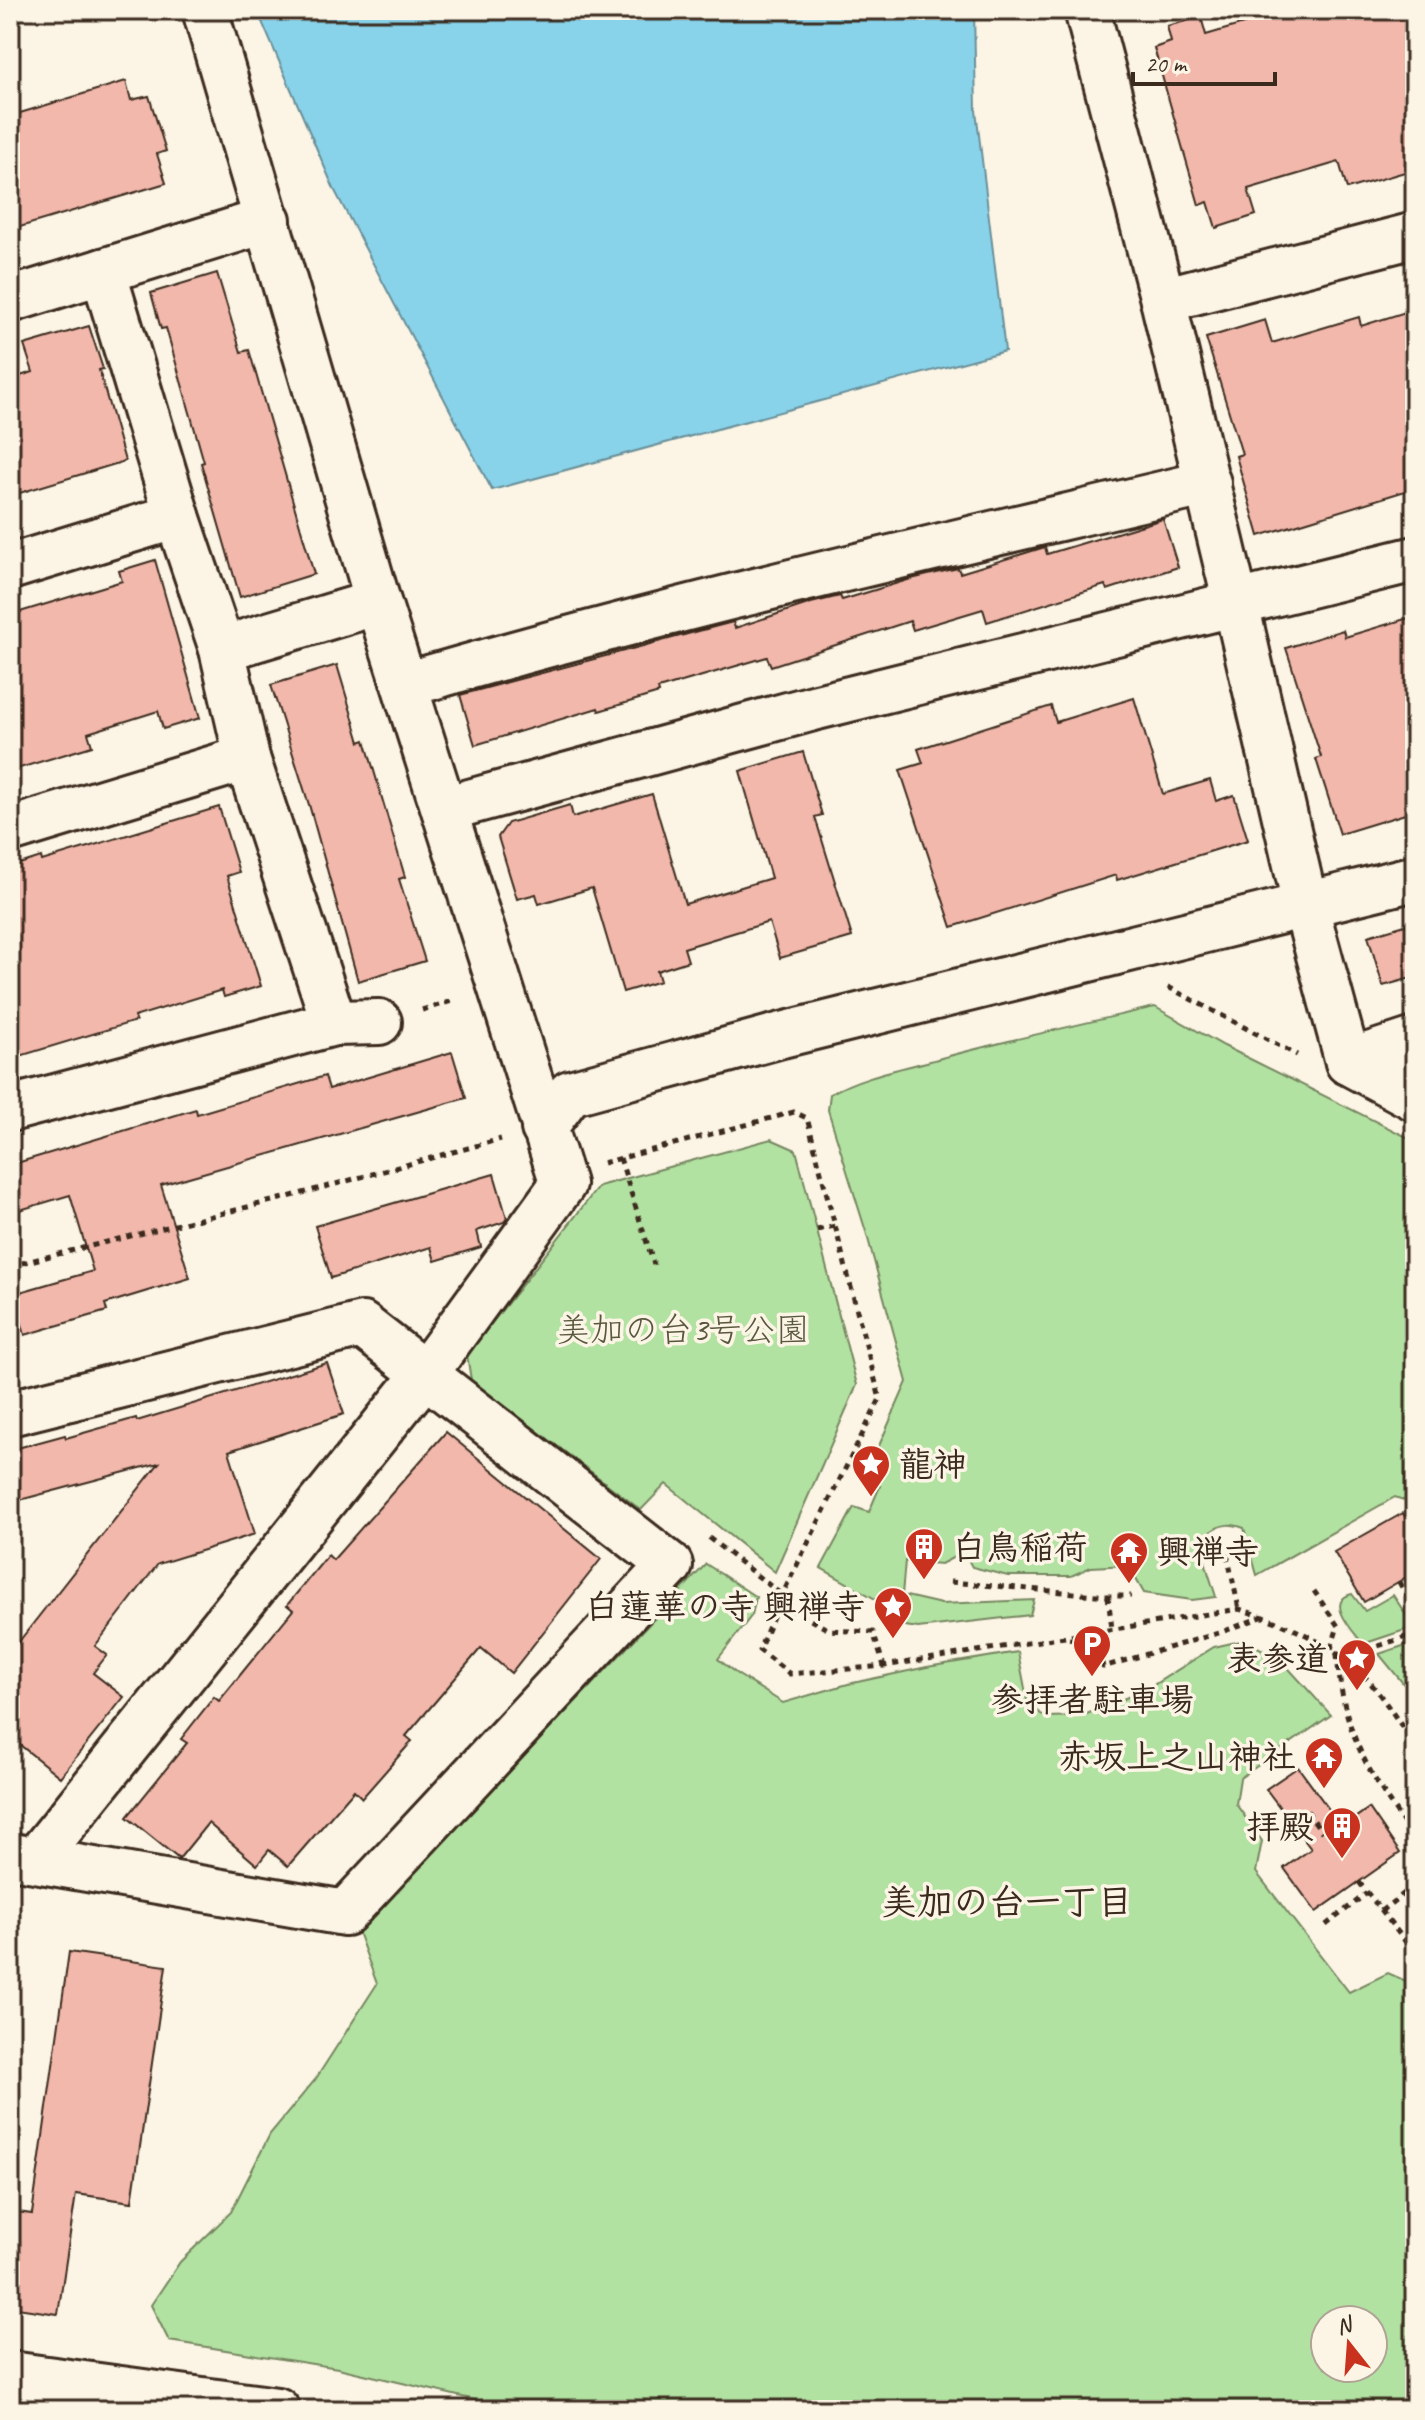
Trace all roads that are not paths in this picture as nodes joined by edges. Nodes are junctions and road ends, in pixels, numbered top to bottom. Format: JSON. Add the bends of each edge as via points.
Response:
{"nodes":[{"id":1,"x":205,"y":10,"type":"edge"},
{"id":2,"x":1087,"y":10,"type":"edge"},
{"id":3,"x":268,"y":220,"type":"junction"},
{"id":4,"x":1415,"y":235,"type":"edge"},
{"id":5,"x":103,"y":271,"type":"junction"},
{"id":6,"x":10,"y":300,"type":"edge"},
{"id":7,"x":1163,"y":300,"type":"junction"},
{"id":8,"x":1208,"y":483,"type":"junction"},
{"id":9,"x":177,"y":516,"type":"junction"},
{"id":10,"x":1415,"y":559,"type":"edge"},
{"id":11,"x":10,"y":567,"type":"edge"},
{"id":12,"x":378,"y":602,"type":"junction"},
{"id":13,"x":1236,"y":604,"type":"junction"},
{"id":14,"x":222,"y":649,"type":"junction"},
{"id":15,"x":405,"y":685,"type":"junction"},
{"id":16,"x":247,"y":758,"type":"junction"},
{"id":17,"x":444,"y":809,"type":"junction"},
{"id":18,"x":10,"y":830,"type":"edge"},
{"id":19,"x":1415,"y":878,"type":"edge"},
{"id":20,"x":1305,"y":904,"type":"junction"},
{"id":21,"x":379,"y":1022,"type":"dead end"},
{"id":22,"x":334,"y":1023,"type":"junction"},
{"id":23,"x":1415,"y":1040,"type":"edge"},
{"id":24,"x":1348,"y":1062,"type":"junction"},
{"id":25,"x":1415,"y":1098,"type":"edge"},
{"id":26,"x":10,"y":1109,"type":"edge"},
{"id":27,"x":544,"y":1128,"type":"junction"},
{"id":28,"x":425,"y":1374,"type":"junction"},
{"id":29,"x":10,"y":1413,"type":"edge"},
{"id":30,"x":23,"y":1857,"type":"edge"},
{"id":31,"x":10,"y":2374,"type":"edge"},
{"id":32,"x":277,"y":2410,"type":"edge"}],
"edges":[{"from":1,"to":3,"type":"street"},
{"from":2,"to":7,"type":"street"},
{"from":3,"to":5,"type":"street"},
{"from":3,"to":12,"type":"street"},
{"from":4,"to":7,"type":"street"},
{"from":5,"to":6,"type":"street"},
{"from":5,"to":9,"type":"street"},
{"from":7,"to":8,"type":"street"},
{"from":8,"to":13,"type":"street"},
{"from":8,"to":15,"type":"street","via":[[772,587]]},
{"from":9,"to":11,"type":"street"},
{"from":9,"to":14,"type":"street"},
{"from":10,"to":13,"type":"street"},
{"from":12,"to":14,"type":"street"},
{"from":12,"to":15,"type":"street"},
{"from":13,"to":17,"type":"street","via":[[817,707]]},
{"from":13,"to":20,"type":"street"},
{"from":14,"to":16,"type":"street"},
{"from":15,"to":17,"type":"street"},
{"from":16,"to":18,"type":"street"},
{"from":16,"to":22,"type":"street"},
{"from":17,"to":27,"type":"street","via":[[484,993]]},
{"from":19,"to":20,"type":"street"},
{"from":20,"to":24,"type":"street"},
{"from":20,"to":27,"type":"street","via":[[570,1093]]},
{"from":21,"to":22,"type":"street"},
{"from":22,"to":26,"type":"street"},
{"from":23,"to":24,"type":"street"},
{"from":24,"to":25,"type":"street"},
{"from":27,"to":28,"type":"street","via":[[563,1184]]},
{"from":28,"to":29,"type":"street","via":[[362,1325]]},
{"from":28,"to":30,"type":"street"},
{"from":28,"to":30,"type":"street","via":[[670,1565],[345,1913]]},
{"from":31,"to":32,"type":"street"}]}
